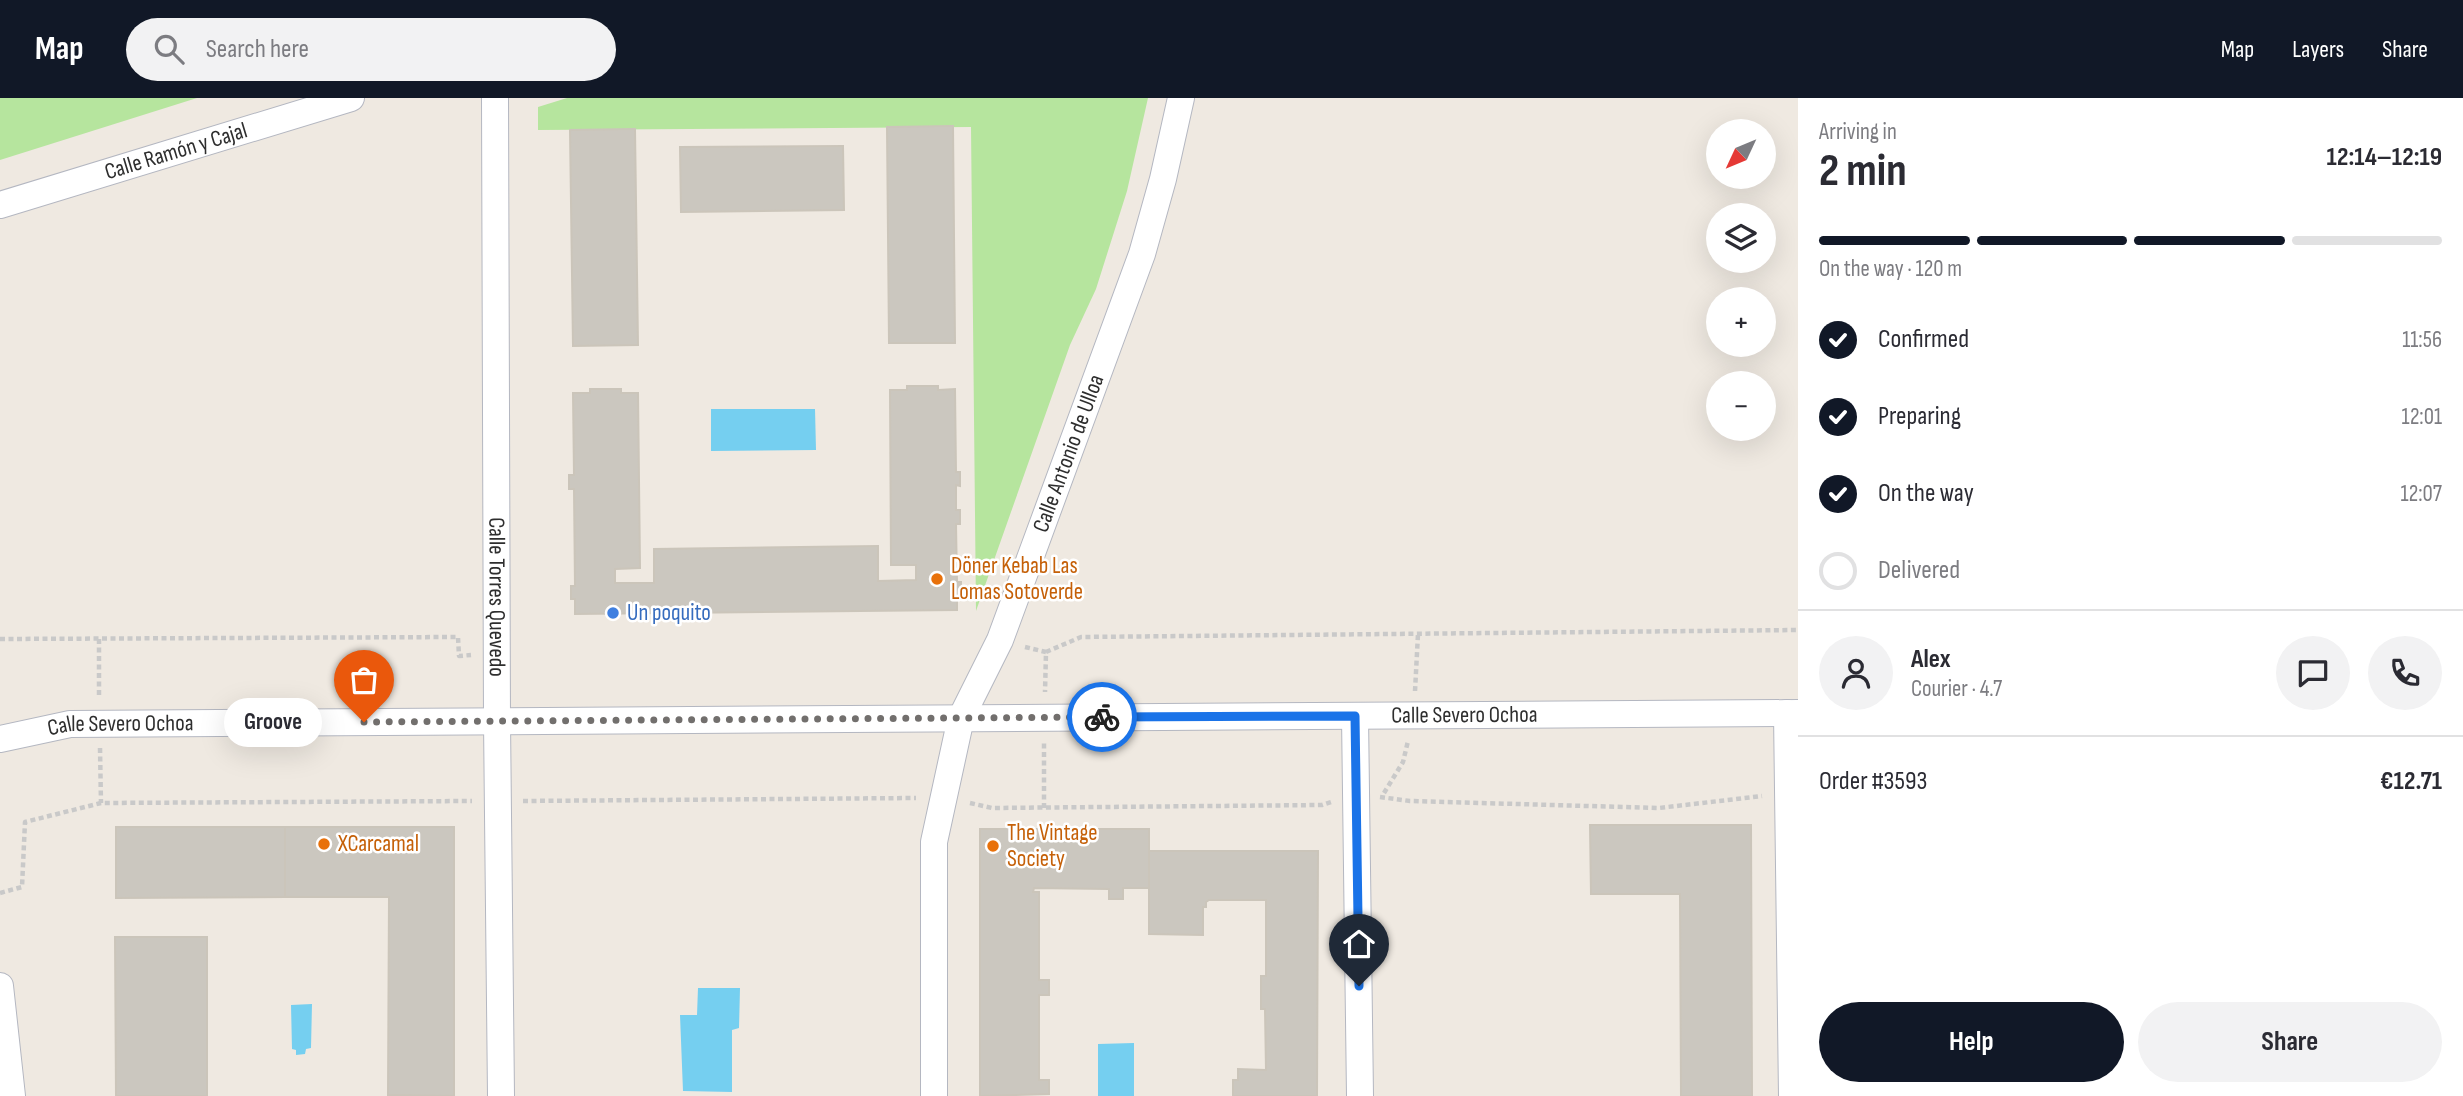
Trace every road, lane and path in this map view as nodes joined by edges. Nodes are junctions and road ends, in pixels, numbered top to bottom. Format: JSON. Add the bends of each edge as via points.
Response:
{"nodes":[{"id":1,"x":351,"y":98,"type":"edge"},
{"id":2,"x":495,"y":98,"type":"edge"},
{"id":3,"x":1181,"y":98,"type":"edge"},
{"id":4,"x":0,"y":205,"type":"edge"},
{"id":5,"x":1798,"y":630,"type":"edge"},
{"id":6,"x":0,"y":639,"type":"edge"},
{"id":7,"x":99,"y":639,"type":"junction"},
{"id":8,"x":1046,"y":652,"type":"dead end"},
{"id":9,"x":496,"y":655,"type":"junction"},
{"id":10,"x":1792,"y":713,"type":"edge"},
{"id":11,"x":1355,"y":716,"type":"junction"},
{"id":12,"x":961,"y":718,"type":"junction"},
{"id":13,"x":497,"y":721,"type":"junction"},
{"id":14,"x":99,"y":723,"type":"junction"},
{"id":15,"x":0,"y":739,"type":"edge"},
{"id":16,"x":1356,"y":793,"type":"junction"},
{"id":17,"x":1788,"y":793,"type":"junction"},
{"id":18,"x":943,"y":796,"type":"junction"},
{"id":19,"x":498,"y":801,"type":"junction"},
{"id":20,"x":101,"y":803,"type":"junction"},
{"id":21,"x":0,"y":893,"type":"edge"},
{"id":22,"x":0,"y":986,"type":"edge"},
{"id":23,"x":12,"y":1096,"type":"edge"},
{"id":24,"x":501,"y":1096,"type":"edge"},
{"id":25,"x":934,"y":1096,"type":"edge"},
{"id":26,"x":1360,"y":1096,"type":"edge"},
{"id":27,"x":1792,"y":1096,"type":"edge"}],
"edges":[{"from":1,"to":4,"type":"street","name":"Calle Ramón y Cajal"},
{"from":2,"to":9,"type":"street","name":"Calle Torres Quevedo"},
{"from":3,"to":12,"type":"street","name":"Calle Antonio de Ulloa","via":[[1142,254],[1000,639]]},
{"from":5,"to":8,"type":"path","via":[[1081,637]]},
{"from":6,"to":7,"type":"path"},
{"from":7,"to":9,"type":"path","via":[[458,637],[458,656]]},
{"from":7,"to":14,"type":"path"},
{"from":9,"to":13,"type":"street","name":"Calle Torres Quevedo"},
{"from":10,"to":11,"type":"street","name":"Calle Severo Ochoa"},
{"from":10,"to":17,"type":"street"},
{"from":11,"to":12,"type":"street","name":"Calle Severo Ochoa"},
{"from":11,"to":16,"type":"street"},
{"from":12,"to":13,"type":"street","name":"Calle Severo Ochoa"},
{"from":12,"to":18,"type":"street","name":"Calle Antonio de Ulloa"},
{"from":13,"to":14,"type":"street","name":"Calle Severo Ochoa"},
{"from":13,"to":19,"type":"street","name":"Calle Torres Quevedo"},
{"from":14,"to":15,"type":"street","name":"Calle Severo Ochoa","via":[[70,723]]},
{"from":14,"to":20,"type":"path"},
{"from":16,"to":17,"type":"path","via":[[1410,801],[1659,808]]},
{"from":16,"to":18,"type":"path","via":[[1322,805],[1058,808],[992,808]]},
{"from":16,"to":26,"type":"street"},
{"from":17,"to":27,"type":"street"},
{"from":18,"to":19,"type":"path"},
{"from":18,"to":25,"type":"street","name":"Calle Antonio de Ulloa","via":[[934,842]]},
{"from":19,"to":20,"type":"path"},
{"from":19,"to":24,"type":"street","name":"Calle Torres Quevedo"},
{"from":20,"to":21,"type":"path","via":[[25,822],[22,887]]},
{"from":22,"to":23,"type":"street"}]}
